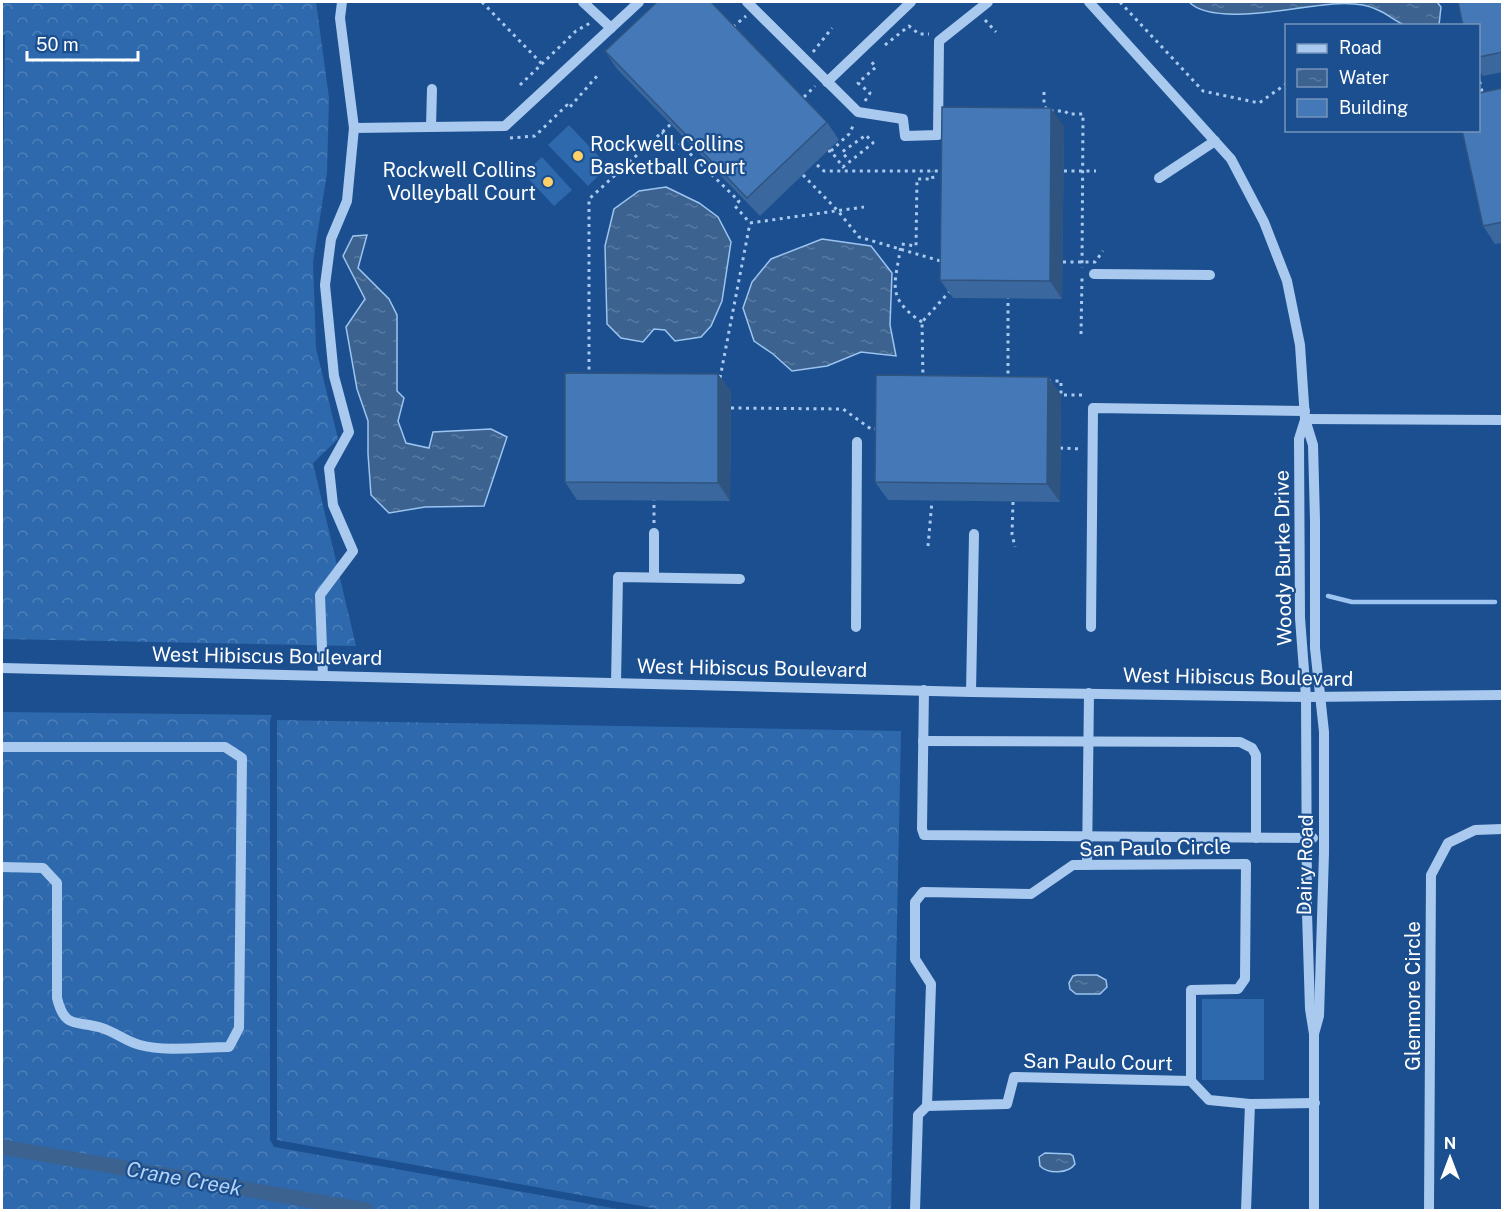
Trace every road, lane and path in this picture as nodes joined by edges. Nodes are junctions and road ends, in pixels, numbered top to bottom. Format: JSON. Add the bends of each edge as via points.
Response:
{"nodes":[{"id":1,"x":342,"y":2,"type":"edge"},
{"id":2,"x":482,"y":2,"type":"edge"},
{"id":3,"x":582,"y":2,"type":"edge"},
{"id":4,"x":639,"y":2,"type":"edge"},
{"id":5,"x":747,"y":2,"type":"edge"},
{"id":6,"x":911,"y":2,"type":"edge"},
{"id":7,"x":988,"y":2,"type":"edge"},
{"id":8,"x":1089,"y":2,"type":"edge"},
{"id":9,"x":1120,"y":2,"type":"edge"},
{"id":10,"x":599,"y":18,"type":"junction"},
{"id":11,"x":610,"y":28,"type":"junction"},
{"id":12,"x":832,"y":28,"type":"dead end"},
{"id":13,"x":807,"y":61,"type":"junction"},
{"id":14,"x":542,"y":64,"type":"junction"},
{"id":15,"x":597,"y":76,"type":"dead end"},
{"id":16,"x":827,"y":82,"type":"junction"},
{"id":17,"x":520,"y":85,"type":"dead end"},
{"id":18,"x":1285,"y":85,"type":"edge"},
{"id":19,"x":815,"y":86,"type":"dead end"},
{"id":20,"x":1480,"y":86,"type":"edge"},
{"id":21,"x":432,"y":89,"type":"dead end"},
{"id":22,"x":1044,"y":92,"type":"dead end"},
{"id":23,"x":804,"y":97,"type":"edge"},
{"id":24,"x":1485,"y":103,"type":"edge"},
{"id":25,"x":671,"y":124,"type":"edge"},
{"id":26,"x":854,"y":124,"type":"dead end"},
{"id":27,"x":354,"y":128,"type":"junction"},
{"id":28,"x":431,"y":128,"type":"junction"},
{"id":29,"x":662,"y":132,"type":"junction"},
{"id":30,"x":502,"y":138,"type":"dead end"},
{"id":31,"x":1215,"y":141,"type":"junction"},
{"id":32,"x":850,"y":162,"type":"junction"},
{"id":33,"x":817,"y":165,"type":"dead end"},
{"id":34,"x":932,"y":171,"type":"junction"},
{"id":35,"x":951,"y":171,"type":"edge"},
{"id":36,"x":1064,"y":171,"type":"dead end"},
{"id":37,"x":1083,"y":171,"type":"junction"},
{"id":38,"x":1095,"y":171,"type":"dead end"},
{"id":39,"x":803,"y":175,"type":"dead end"},
{"id":40,"x":1159,"y":178,"type":"dead end"},
{"id":41,"x":864,"y":207,"type":"dead end"},
{"id":42,"x":838,"y":211,"type":"junction"},
{"id":43,"x":750,"y":223,"type":"junction"},
{"id":44,"x":901,"y":249,"type":"junction"},
{"id":45,"x":1103,"y":251,"type":"dead end"},
{"id":46,"x":1063,"y":262,"type":"dead end"},
{"id":47,"x":1082,"y":262,"type":"junction"},
{"id":48,"x":947,"y":263,"type":"edge"},
{"id":49,"x":1094,"y":274,"type":"dead end"},
{"id":50,"x":1210,"y":275,"type":"dead end"},
{"id":51,"x":947,"y":284,"type":"edge"},
{"id":52,"x":953,"y":288,"type":"edge"},
{"id":53,"x":947,"y":294,"type":"junction"},
{"id":54,"x":1008,"y":298,"type":"dead end"},
{"id":55,"x":922,"y":322,"type":"junction"},
{"id":56,"x":1081,"y":334,"type":"dead end"},
{"id":57,"x":590,"y":380,"type":"edge"},
{"id":58,"x":1008,"y":380,"type":"junction"},
{"id":59,"x":719,"y":381,"type":"edge"},
{"id":60,"x":1018,"y":381,"type":"edge"},
{"id":61,"x":1040,"y":381,"type":"edge"},
{"id":62,"x":923,"y":382,"type":"edge"},
{"id":63,"x":1008,"y":387,"type":"edge"},
{"id":64,"x":1082,"y":395,"type":"dead end"},
{"id":65,"x":731,"y":408,"type":"dead end"},
{"id":66,"x":1305,"y":415,"type":"junction"},
{"id":67,"x":1503,"y":420,"type":"edge"},
{"id":68,"x":889,"y":429,"type":"edge"},
{"id":69,"x":857,"y":442,"type":"dead end"},
{"id":70,"x":1060,"y":448,"type":"dead end"},
{"id":71,"x":1092,"y":449,"type":"junction"},
{"id":72,"x":654,"y":500,"type":"dead end"},
{"id":73,"x":932,"y":501,"type":"dead end"},
{"id":74,"x":1013,"y":502,"type":"dead end"},
{"id":75,"x":654,"y":533,"type":"joint"},
{"id":76,"x":974,"y":534,"type":"dead end"},
{"id":77,"x":928,"y":546,"type":"dead end"},
{"id":78,"x":1015,"y":548,"type":"dead end"},
{"id":79,"x":654,"y":577,"type":"junction"},
{"id":80,"x":740,"y":579,"type":"dead end"},
{"id":81,"x":856,"y":627,"type":"dead end"},
{"id":82,"x":1091,"y":627,"type":"dead end"},
{"id":83,"x":2,"y":668,"type":"edge"},
{"id":84,"x":323,"y":675,"type":"junction"},
{"id":85,"x":616,"y":683,"type":"junction"},
{"id":86,"x":924,"y":690,"type":"junction"},
{"id":87,"x":971,"y":692,"type":"junction"},
{"id":88,"x":1089,"y":693,"type":"junction"},
{"id":89,"x":1503,"y":695,"type":"edge"},
{"id":90,"x":1306,"y":697,"type":"junction"},
{"id":91,"x":1321,"y":697,"type":"junction"},
{"id":92,"x":923,"y":741,"type":"junction"},
{"id":93,"x":1088,"y":742,"type":"junction"},
{"id":94,"x":2,"y":747,"type":"edge"},
{"id":95,"x":1503,"y":829,"type":"edge"},
{"id":96,"x":1087,"y":837,"type":"junction"},
{"id":97,"x":1256,"y":838,"type":"junction"},
{"id":98,"x":1306,"y":838,"type":"junction"},
{"id":99,"x":1323,"y":839,"type":"junction"},
{"id":100,"x":1087,"y":865,"type":"junction"},
{"id":101,"x":2,"y":867,"type":"edge"},
{"id":102,"x":1314,"y":1034,"type":"junction"},
{"id":103,"x":1191,"y":1081,"type":"junction"},
{"id":104,"x":1315,"y":1103,"type":"junction"},
{"id":105,"x":1250,"y":1104,"type":"junction"},
{"id":106,"x":927,"y":1106,"type":"junction"},
{"id":107,"x":915,"y":1210,"type":"edge"},
{"id":108,"x":1246,"y":1210,"type":"edge"},
{"id":109,"x":1314,"y":1210,"type":"edge"},
{"id":110,"x":1429,"y":1210,"type":"edge"}],
"edges":[{"from":1,"to":27,"type":"street","via":[[340,18]]},
{"from":2,"to":14,"type":"path"},
{"from":3,"to":10,"type":"street"},
{"from":4,"to":11,"type":"street"},
{"from":5,"to":13,"type":"street"},
{"from":6,"to":16,"type":"street"},
{"from":7,"to":16,"type":"street","via":[[939,41],[938,135],[905,136],[903,119],[858,112]]},
{"from":8,"to":31,"type":"street","name":"Woody Burke Drive"},
{"from":9,"to":18,"type":"path","via":[[1203,91],[1259,103]]},
{"from":10,"to":11,"type":"street"},
{"from":10,"to":14,"type":"path","via":[[576,31]]},
{"from":11,"to":28,"type":"street","via":[[505,126]]},
{"from":12,"to":13,"type":"path"},
{"from":13,"to":16,"type":"street"},
{"from":14,"to":17,"type":"path"},
{"from":15,"to":30,"type":"path","via":[[569,108],[567,105],[535,136]]},
{"from":19,"to":23,"type":"path"},
{"from":20,"to":24,"type":"path"},
{"from":21,"to":28,"type":"street"},
{"from":22,"to":37,"type":"path","via":[[1044,106],[1049,111],[1083,114]]},
{"from":25,"to":29,"type":"path"},
{"from":26,"to":32,"type":"path","via":[[849,134],[829,151],[843,167]]},
{"from":27,"to":28,"type":"street"},
{"from":27,"to":84,"type":"street","via":[[347,201],[331,239],[325,285],[334,376],[350,432],[329,468],[333,505],[353,551],[320,595]]},
{"from":29,"to":43,"type":"path","via":[[672,143],[678,142],[687,150],[739,201],[735,206]]},
{"from":29,"to":57,"type":"path","via":[[590,199]]},
{"from":31,"to":40,"type":"street"},
{"from":31,"to":66,"type":"street","name":"Woody Burke Drive","via":[[1231,159],[1264,222],[1287,281],[1300,345]]},
{"from":32,"to":32,"type":"path","via":[[842,152],[866,135],[873,143]]},
{"from":33,"to":34,"type":"path","via":[[824,171]]},
{"from":34,"to":35,"type":"path"},
{"from":34,"to":44,"type":"path","via":[[933,179],[917,179],[916,246],[901,244]]},
{"from":36,"to":37,"type":"path"},
{"from":37,"to":38,"type":"path"},
{"from":37,"to":47,"type":"path"},
{"from":39,"to":42,"type":"path"},
{"from":41,"to":42,"type":"path"},
{"from":42,"to":43,"type":"path"},
{"from":42,"to":44,"type":"path","via":[[859,237]]},
{"from":43,"to":59,"type":"path"},
{"from":44,"to":48,"type":"path"},
{"from":44,"to":55,"type":"path","via":[[897,301]]},
{"from":45,"to":47,"type":"path","via":[[1095,262]]},
{"from":46,"to":47,"type":"path"},
{"from":47,"to":56,"type":"path"},
{"from":49,"to":50,"type":"street"},
{"from":51,"to":53,"type":"path"},
{"from":52,"to":53,"type":"path"},
{"from":53,"to":55,"type":"path"},
{"from":54,"to":58,"type":"path"},
{"from":55,"to":62,"type":"path"},
{"from":58,"to":60,"type":"path"},
{"from":58,"to":63,"type":"path"},
{"from":61,"to":64,"type":"path","via":[[1061,381],[1061,395]]},
{"from":65,"to":68,"type":"path","via":[[843,409],[871,429]]},
{"from":66,"to":67,"type":"street"},
{"from":66,"to":71,"type":"street","via":[[1093,408]]},
{"from":66,"to":90,"type":"street","name":"Woody Burke Drive","via":[[1299,439],[1300,618]]},
{"from":66,"to":91,"type":"street","name":"Woody Burke Drive","via":[[1313,445],[1315,648]]},
{"from":69,"to":81,"type":"street"},
{"from":70,"to":71,"type":"path"},
{"from":71,"to":82,"type":"street"},
{"from":72,"to":75,"type":"path"},
{"from":73,"to":77,"type":"path"},
{"from":74,"to":78,"type":"path"},
{"from":75,"to":79,"type":"street"},
{"from":76,"to":87,"type":"street"},
{"from":79,"to":80,"type":"street"},
{"from":79,"to":85,"type":"street","via":[[618,577]]},
{"from":83,"to":84,"type":"street","name":"West Hibiscus Boulevard"},
{"from":84,"to":85,"type":"street","name":"West Hibiscus Boulevard"},
{"from":85,"to":86,"type":"street","name":"West Hibiscus Boulevard"},
{"from":86,"to":87,"type":"street","name":"West Hibiscus Boulevard"},
{"from":86,"to":92,"type":"street"},
{"from":87,"to":88,"type":"street","name":"West Hibiscus Boulevard"},
{"from":88,"to":90,"type":"street","name":"West Hibiscus Boulevard"},
{"from":88,"to":93,"type":"street"},
{"from":89,"to":91,"type":"street","name":"West Hibiscus Boulevard"},
{"from":90,"to":91,"type":"street","name":"West Hibiscus Boulevard"},
{"from":90,"to":98,"type":"street","name":"Dairy Road"},
{"from":91,"to":99,"type":"street","name":"Dairy Road"},
{"from":92,"to":93,"type":"street"},
{"from":92,"to":96,"type":"street","via":[[924,835]]},
{"from":93,"to":96,"type":"street"},
{"from":93,"to":97,"type":"street","via":[[1247,745],[1256,755]]},
{"from":94,"to":101,"type":"street","via":[[225,747],[242,758],[239,1028],[229,1047],[154,1048],[105,1029],[69,1021],[62,1015],[57,998],[57,883],[43,868]]},
{"from":95,"to":110,"type":"street","name":"Glenmore Circle","via":[[1475,830],[1448,843],[1431,875]]},
{"from":96,"to":97,"type":"street"},
{"from":96,"to":100,"type":"street"},
{"from":97,"to":98,"type":"street"},
{"from":98,"to":99,"type":"street"},
{"from":98,"to":102,"type":"street","name":"Dairy Road"},
{"from":99,"to":102,"type":"street","name":"Dairy Road","via":[[1319,1016]]},
{"from":100,"to":103,"type":"street","name":"San Paulo Circle","via":[[1246,864],[1245,980],[1238,989],[1191,990]]},
{"from":100,"to":106,"type":"street","name":"San Paulo Circle","via":[[1073,865],[1031,894],[923,892],[915,902],[915,959],[931,984]]},
{"from":102,"to":104,"type":"street","name":"Dairy Road"},
{"from":103,"to":105,"type":"street","name":"San Paulo Court","via":[[1209,1100]]},
{"from":103,"to":106,"type":"street","name":"San Paulo Court","via":[[1014,1077],[1007,1104]]},
{"from":104,"to":105,"type":"street","name":"San Paulo Court"},
{"from":104,"to":109,"type":"street","name":"Dairy Road"},
{"from":105,"to":108,"type":"street"},
{"from":106,"to":107,"type":"street","name":"San Paulo Circle","via":[[918,1115]]}]}
